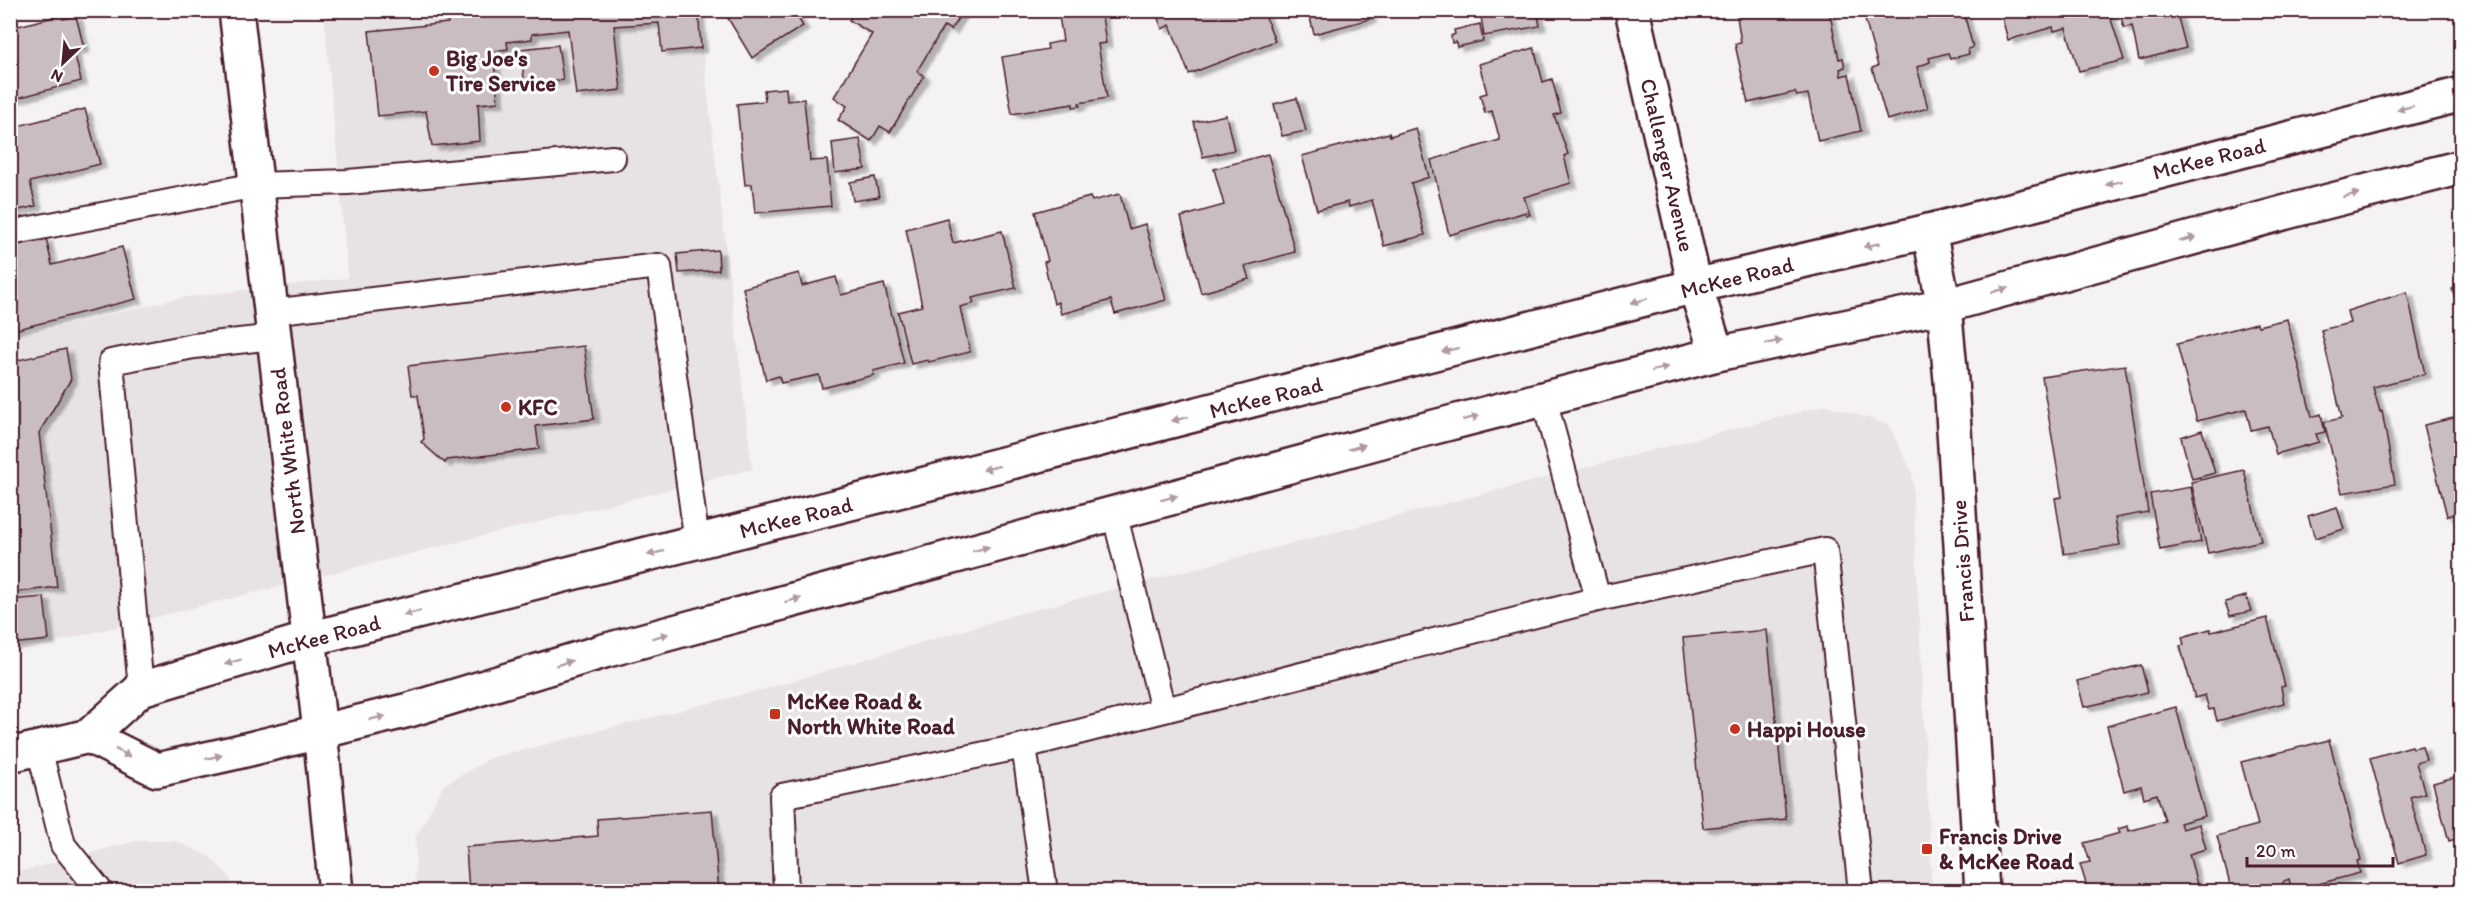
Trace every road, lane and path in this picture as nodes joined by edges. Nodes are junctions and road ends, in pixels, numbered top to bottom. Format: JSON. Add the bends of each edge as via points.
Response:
{"nodes":[{"id":1,"x":236,"y":10,"type":"edge"},
{"id":2,"x":1632,"y":10,"type":"edge"},
{"id":3,"x":2462,"y":94,"type":"edge"},
{"id":4,"x":613,"y":158,"type":"dead end"},
{"id":5,"x":2462,"y":167,"type":"edge"},
{"id":6,"x":256,"y":185,"type":"junction"},
{"id":7,"x":1929,"y":231,"type":"junction"},
{"id":8,"x":10,"y":233,"type":"edge"},
{"id":9,"x":1695,"y":286,"type":"junction"},
{"id":10,"x":1944,"y":306,"type":"junction"},
{"id":11,"x":272,"y":324,"type":"junction"},
{"id":12,"x":1717,"y":354,"type":"junction"},
{"id":13,"x":1544,"y":399,"type":"junction"},
{"id":14,"x":1114,"y":512,"type":"junction"},
{"id":15,"x":697,"y":542,"type":"junction"},
{"id":16,"x":1598,"y":599,"type":"junction"},
{"id":17,"x":309,"y":639,"type":"junction"},
{"id":18,"x":141,"y":689,"type":"junction"},
{"id":19,"x":1163,"y":710,"type":"junction"},
{"id":20,"x":320,"y":731,"type":"junction"},
{"id":21,"x":89,"y":736,"type":"junction"},
{"id":22,"x":1024,"y":746,"type":"junction"},
{"id":23,"x":25,"y":751,"type":"edge"},
{"id":24,"x":101,"y":891,"type":"edge"},
{"id":25,"x":336,"y":891,"type":"edge"},
{"id":26,"x":786,"y":891,"type":"edge"},
{"id":27,"x":1045,"y":891,"type":"edge"},
{"id":28,"x":1861,"y":891,"type":"edge"},
{"id":29,"x":1983,"y":891,"type":"edge"}],
"edges":[{"from":1,"to":6,"type":"main road","name":"North White Road"},
{"from":2,"to":9,"type":"main road","name":"Challenger Avenue"},
{"from":3,"to":7,"type":"main road","name":"McKee Road","one_way":true},
{"from":4,"to":6,"type":"lane","via":[[348,182]]},
{"from":10,"to":5,"type":"main road","one_way":true},
{"from":6,"to":8,"type":"lane"},
{"from":6,"to":11,"type":"main road","name":"North White Road"},
{"from":7,"to":9,"type":"main road","name":"McKee Road","one_way":true},
{"from":7,"to":10,"type":"main road","name":"Francis Drive"},
{"from":9,"to":12,"type":"main road","name":"Challenger Avenue"},
{"from":9,"to":15,"type":"main road","name":"McKee Road","one_way":true},
{"from":12,"to":10,"type":"main road","one_way":true},
{"from":10,"to":29,"type":"main road","name":"Francis Drive"},
{"from":11,"to":15,"type":"lane","via":[[659,266]]},
{"from":11,"to":17,"type":"main road","name":"North White Road"},
{"from":11,"to":18,"type":"lane","via":[[194,346],[111,362]]},
{"from":13,"to":12,"type":"main road","one_way":true},
{"from":14,"to":13,"type":"main road","one_way":true},
{"from":13,"to":16,"type":"lane"},
{"from":14,"to":19,"type":"lane"},
{"from":20,"to":14,"type":"main road","one_way":true,"via":[[409,710],[604,651]]},
{"from":15,"to":17,"type":"main road","name":"McKee Road","one_way":true},
{"from":16,"to":19,"type":"lane"},
{"from":16,"to":28,"type":"lane","via":[[1825,550]]},
{"from":17,"to":18,"type":"main road","name":"McKee Road","one_way":true},
{"from":17,"to":20,"type":"main road","name":"North White Road"},
{"from":18,"to":21,"type":"main road","name":"McKee Road"},
{"from":19,"to":22,"type":"lane"},
{"from":21,"to":20,"type":"main road","one_way":true,"via":[[157,770]]},
{"from":20,"to":25,"type":"main road","name":"North White Road"},
{"from":21,"to":23,"type":"main road","name":"McKee Road"},
{"from":22,"to":26,"type":"lane","via":[[782,796]]},
{"from":22,"to":27,"type":"lane"},
{"from":23,"to":24,"type":"lane","via":[[63,845]]}]}
